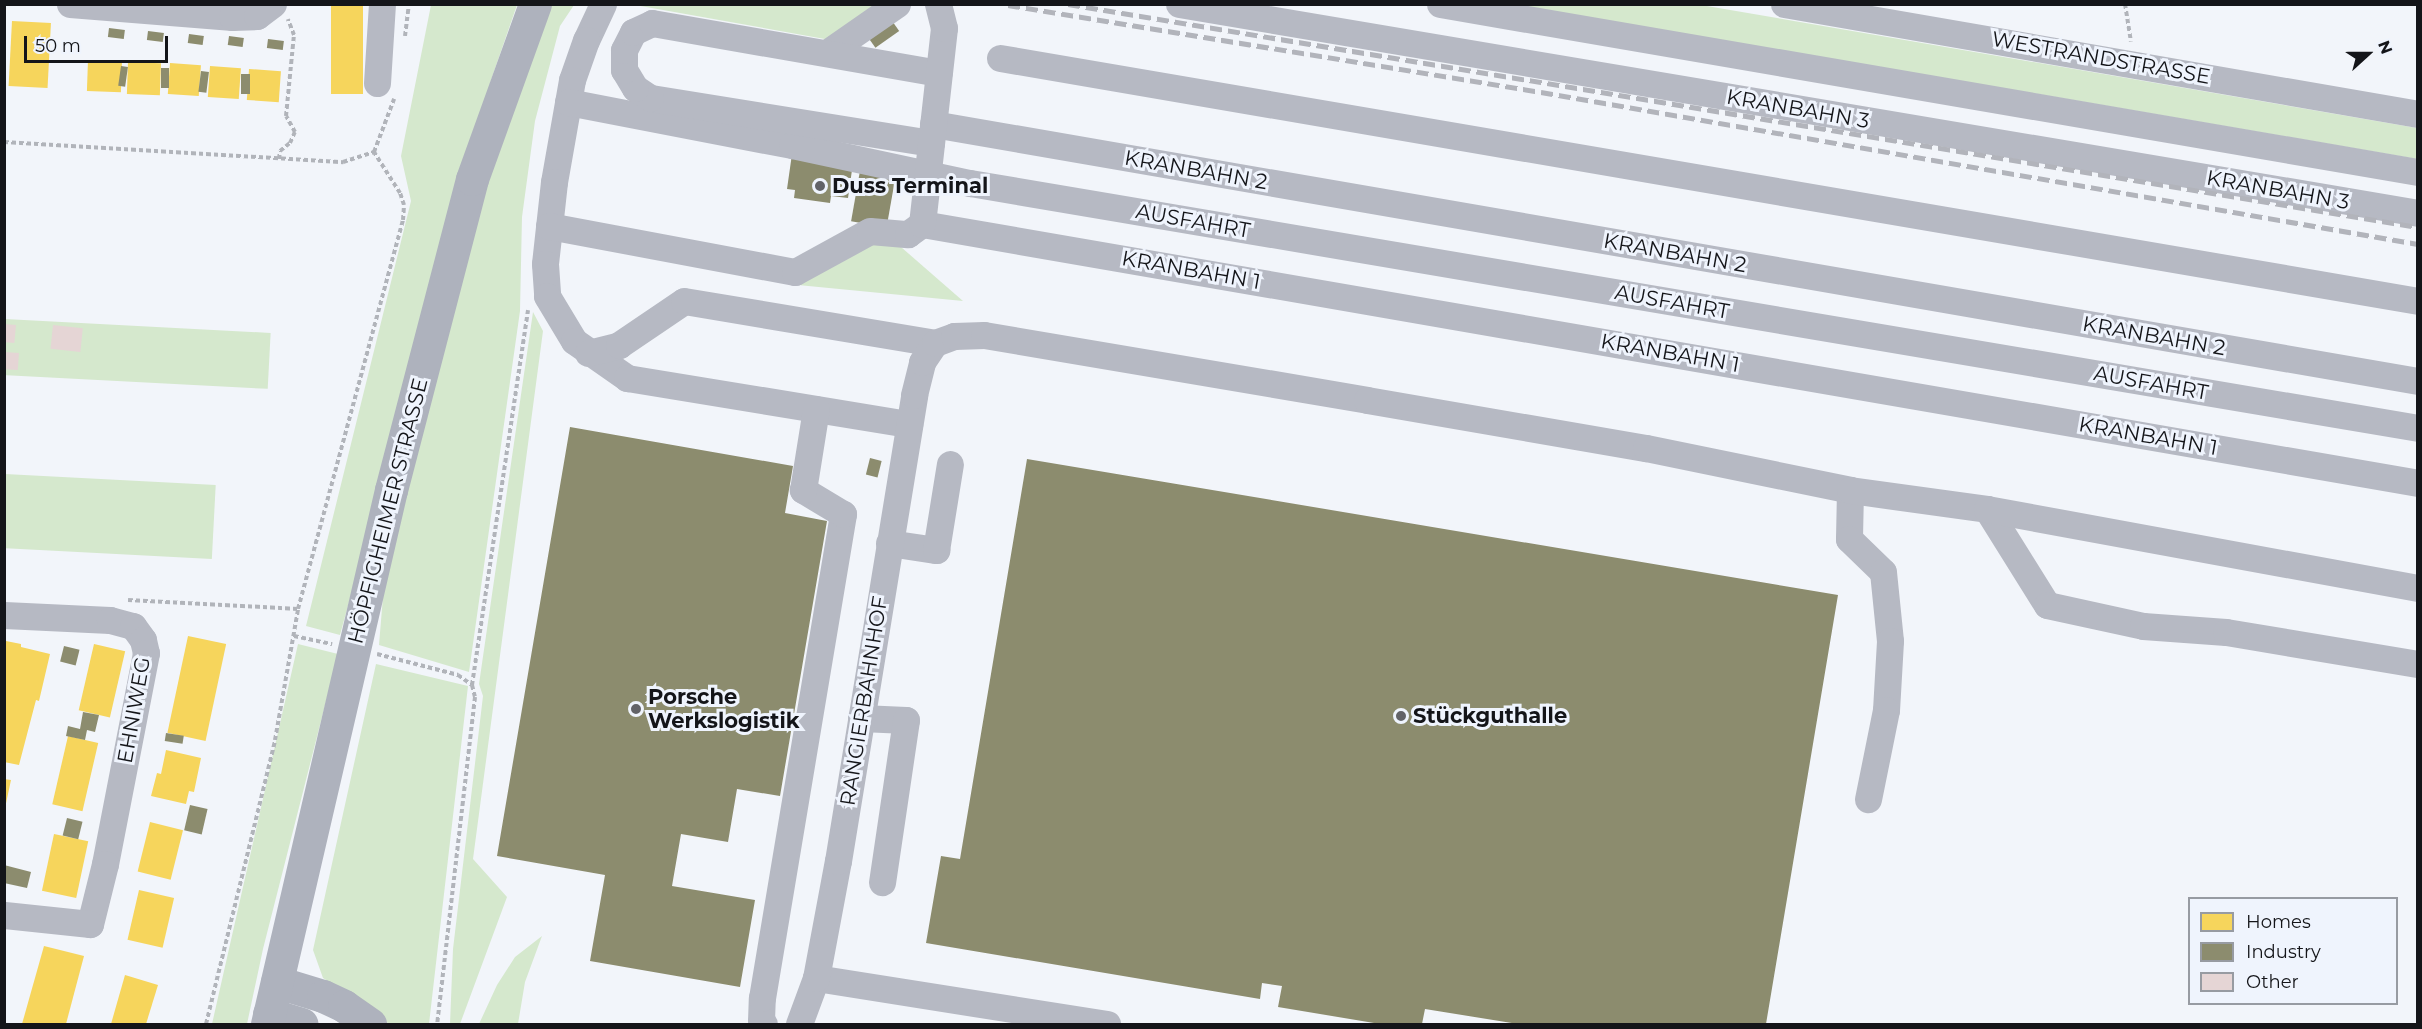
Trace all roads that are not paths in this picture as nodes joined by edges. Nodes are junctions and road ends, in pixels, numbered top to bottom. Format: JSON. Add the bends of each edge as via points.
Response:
{"nodes":[{"id":1,"x":70,"y":4,"type":"edge"},
{"id":2,"x":382,"y":4,"type":"edge"},
{"id":3,"x":535,"y":4,"type":"edge"},
{"id":4,"x":603,"y":4,"type":"edge"},
{"id":5,"x":897,"y":4,"type":"edge"},
{"id":6,"x":938,"y":4,"type":"edge"},
{"id":7,"x":1179,"y":4,"type":"edge"},
{"id":8,"x":1440,"y":4,"type":"edge"},
{"id":9,"x":1784,"y":4,"type":"edge"},
{"id":10,"x":280,"y":10,"type":"edge"},
{"id":11,"x":828,"y":52,"type":"junction"},
{"id":12,"x":1000,"y":58,"type":"dead end"},
{"id":13,"x":939,"y":73,"type":"junction"},
{"id":14,"x":377,"y":82,"type":"dead end"},
{"id":15,"x":568,"y":102,"type":"junction"},
{"id":16,"x":2418,"y":114,"type":"edge"},
{"id":17,"x":932,"y":134,"type":"junction"},
{"id":18,"x":2418,"y":171,"type":"edge"},
{"id":19,"x":927,"y":174,"type":"junction"},
{"id":20,"x":2418,"y":213,"type":"edge"},
{"id":21,"x":922,"y":224,"type":"junction"},
{"id":22,"x":549,"y":226,"type":"junction"},
{"id":23,"x":2418,"y":301,"type":"edge"},
{"id":24,"x":935,"y":343,"type":"junction"},
{"id":25,"x":588,"y":353,"type":"junction"},
{"id":26,"x":2418,"y":381,"type":"edge"},
{"id":27,"x":816,"y":409,"type":"junction"},
{"id":28,"x":909,"y":424,"type":"junction"},
{"id":29,"x":2418,"y":428,"type":"edge"},
{"id":30,"x":950,"y":464,"type":"dead end"},
{"id":31,"x":2418,"y":483,"type":"edge"},
{"id":32,"x":1850,"y":490,"type":"junction"},
{"id":33,"x":1987,"y":509,"type":"junction"},
{"id":34,"x":890,"y":543,"type":"junction"},
{"id":35,"x":2418,"y":588,"type":"edge"},
{"id":36,"x":4,"y":615,"type":"edge"},
{"id":37,"x":2418,"y":664,"type":"edge"},
{"id":38,"x":861,"y":718,"type":"junction"},
{"id":39,"x":1868,"y":799,"type":"dead end"},
{"id":40,"x":882,"y":882,"type":"dead end"},
{"id":41,"x":4,"y":915,"type":"edge"},
{"id":42,"x":816,"y":978,"type":"junction"},
{"id":43,"x":276,"y":982,"type":"junction"},
{"id":44,"x":268,"y":1019,"type":"edge"},
{"id":45,"x":302,"y":1024,"type":"edge"},
{"id":46,"x":370,"y":1024,"type":"edge"},
{"id":47,"x":764,"y":1024,"type":"edge"},
{"id":48,"x":799,"y":1024,"type":"edge"},
{"id":49,"x":1107,"y":1024,"type":"edge"}],
"edges":[{"from":1,"to":10,"type":"street","via":[[232,17]]},
{"from":2,"to":14,"type":"street"},
{"from":3,"to":43,"type":"main road","name":"HÖPFIGHEIMER STRASSE","via":[[472,179],[391,490]]},
{"from":4,"to":15,"type":"street","via":[[586,40]]},
{"from":5,"to":11,"type":"street"},
{"from":6,"to":13,"type":"street","via":[[945,28]]},
{"from":7,"to":20,"type":"street","name":"KRANBAHN 3"},
{"from":8,"to":18,"type":"street","name":"KRANBAHN 3"},
{"from":9,"to":16,"type":"street","name":"WESTRANDSTRASSE"},
{"from":11,"to":13,"type":"street","name":"KRANBAHN 2"},
{"from":11,"to":17,"type":"street","name":"KRANBAHN 2","via":[[652,23],[633,32],[624,50],[624,70],[635,88],[650,98]]},
{"from":12,"to":23,"type":"street"},
{"from":13,"to":17,"type":"street"},
{"from":15,"to":19,"type":"street","name":"AUSFAHRT"},
{"from":15,"to":22,"type":"street"},
{"from":17,"to":19,"type":"street"},
{"from":17,"to":26,"type":"street","name":"KRANBAHN 2"},
{"from":19,"to":21,"type":"street"},
{"from":19,"to":29,"type":"street","name":"AUSFAHRT"},
{"from":21,"to":22,"type":"street","via":[[908,234],[870,231],[795,272]]},
{"from":21,"to":31,"type":"street","name":"KRANBAHN 1"},
{"from":22,"to":25,"type":"street","via":[[547,296],[574,341]]},
{"from":24,"to":25,"type":"street","via":[[684,301],[619,345]]},
{"from":24,"to":28,"type":"street","name":"RANGIERBAHNHOF","via":[[922,362]]},
{"from":24,"to":32,"type":"street","via":[[954,336],[984,335],[1635,446]]},
{"from":25,"to":27,"type":"street","via":[[627,378]]},
{"from":27,"to":28,"type":"street"},
{"from":27,"to":47,"type":"street","via":[[803,490],[843,514],[762,998]]},
{"from":28,"to":34,"type":"street","name":"RANGIERBAHNHOF"},
{"from":30,"to":34,"type":"street","via":[[936,550]]},
{"from":32,"to":33,"type":"street"},
{"from":32,"to":39,"type":"street","via":[[1849,538],[1883,572],[1890,641],[1886,710]]},
{"from":33,"to":35,"type":"street"},
{"from":33,"to":37,"type":"street","via":[[2047,605],[2144,626],[2226,632]]},
{"from":34,"to":38,"type":"street","name":"RANGIERBAHNHOF"},
{"from":36,"to":41,"type":"street","name":"EHNIWEG","via":[[110,620],[133,626],[146,653],[90,924]]},
{"from":38,"to":40,"type":"street","via":[[906,720]]},
{"from":38,"to":42,"type":"street","name":"RANGIERBAHNHOF"},
{"from":42,"to":48,"type":"street","name":"RANGIERBAHNHOF"},
{"from":42,"to":49,"type":"street"},
{"from":43,"to":44,"type":"main road","name":"HÖPFIGHEIMER STRASSE"},
{"from":43,"to":46,"type":"main road","via":[[323,996]]},
{"from":44,"to":45,"type":"main road"}]}
